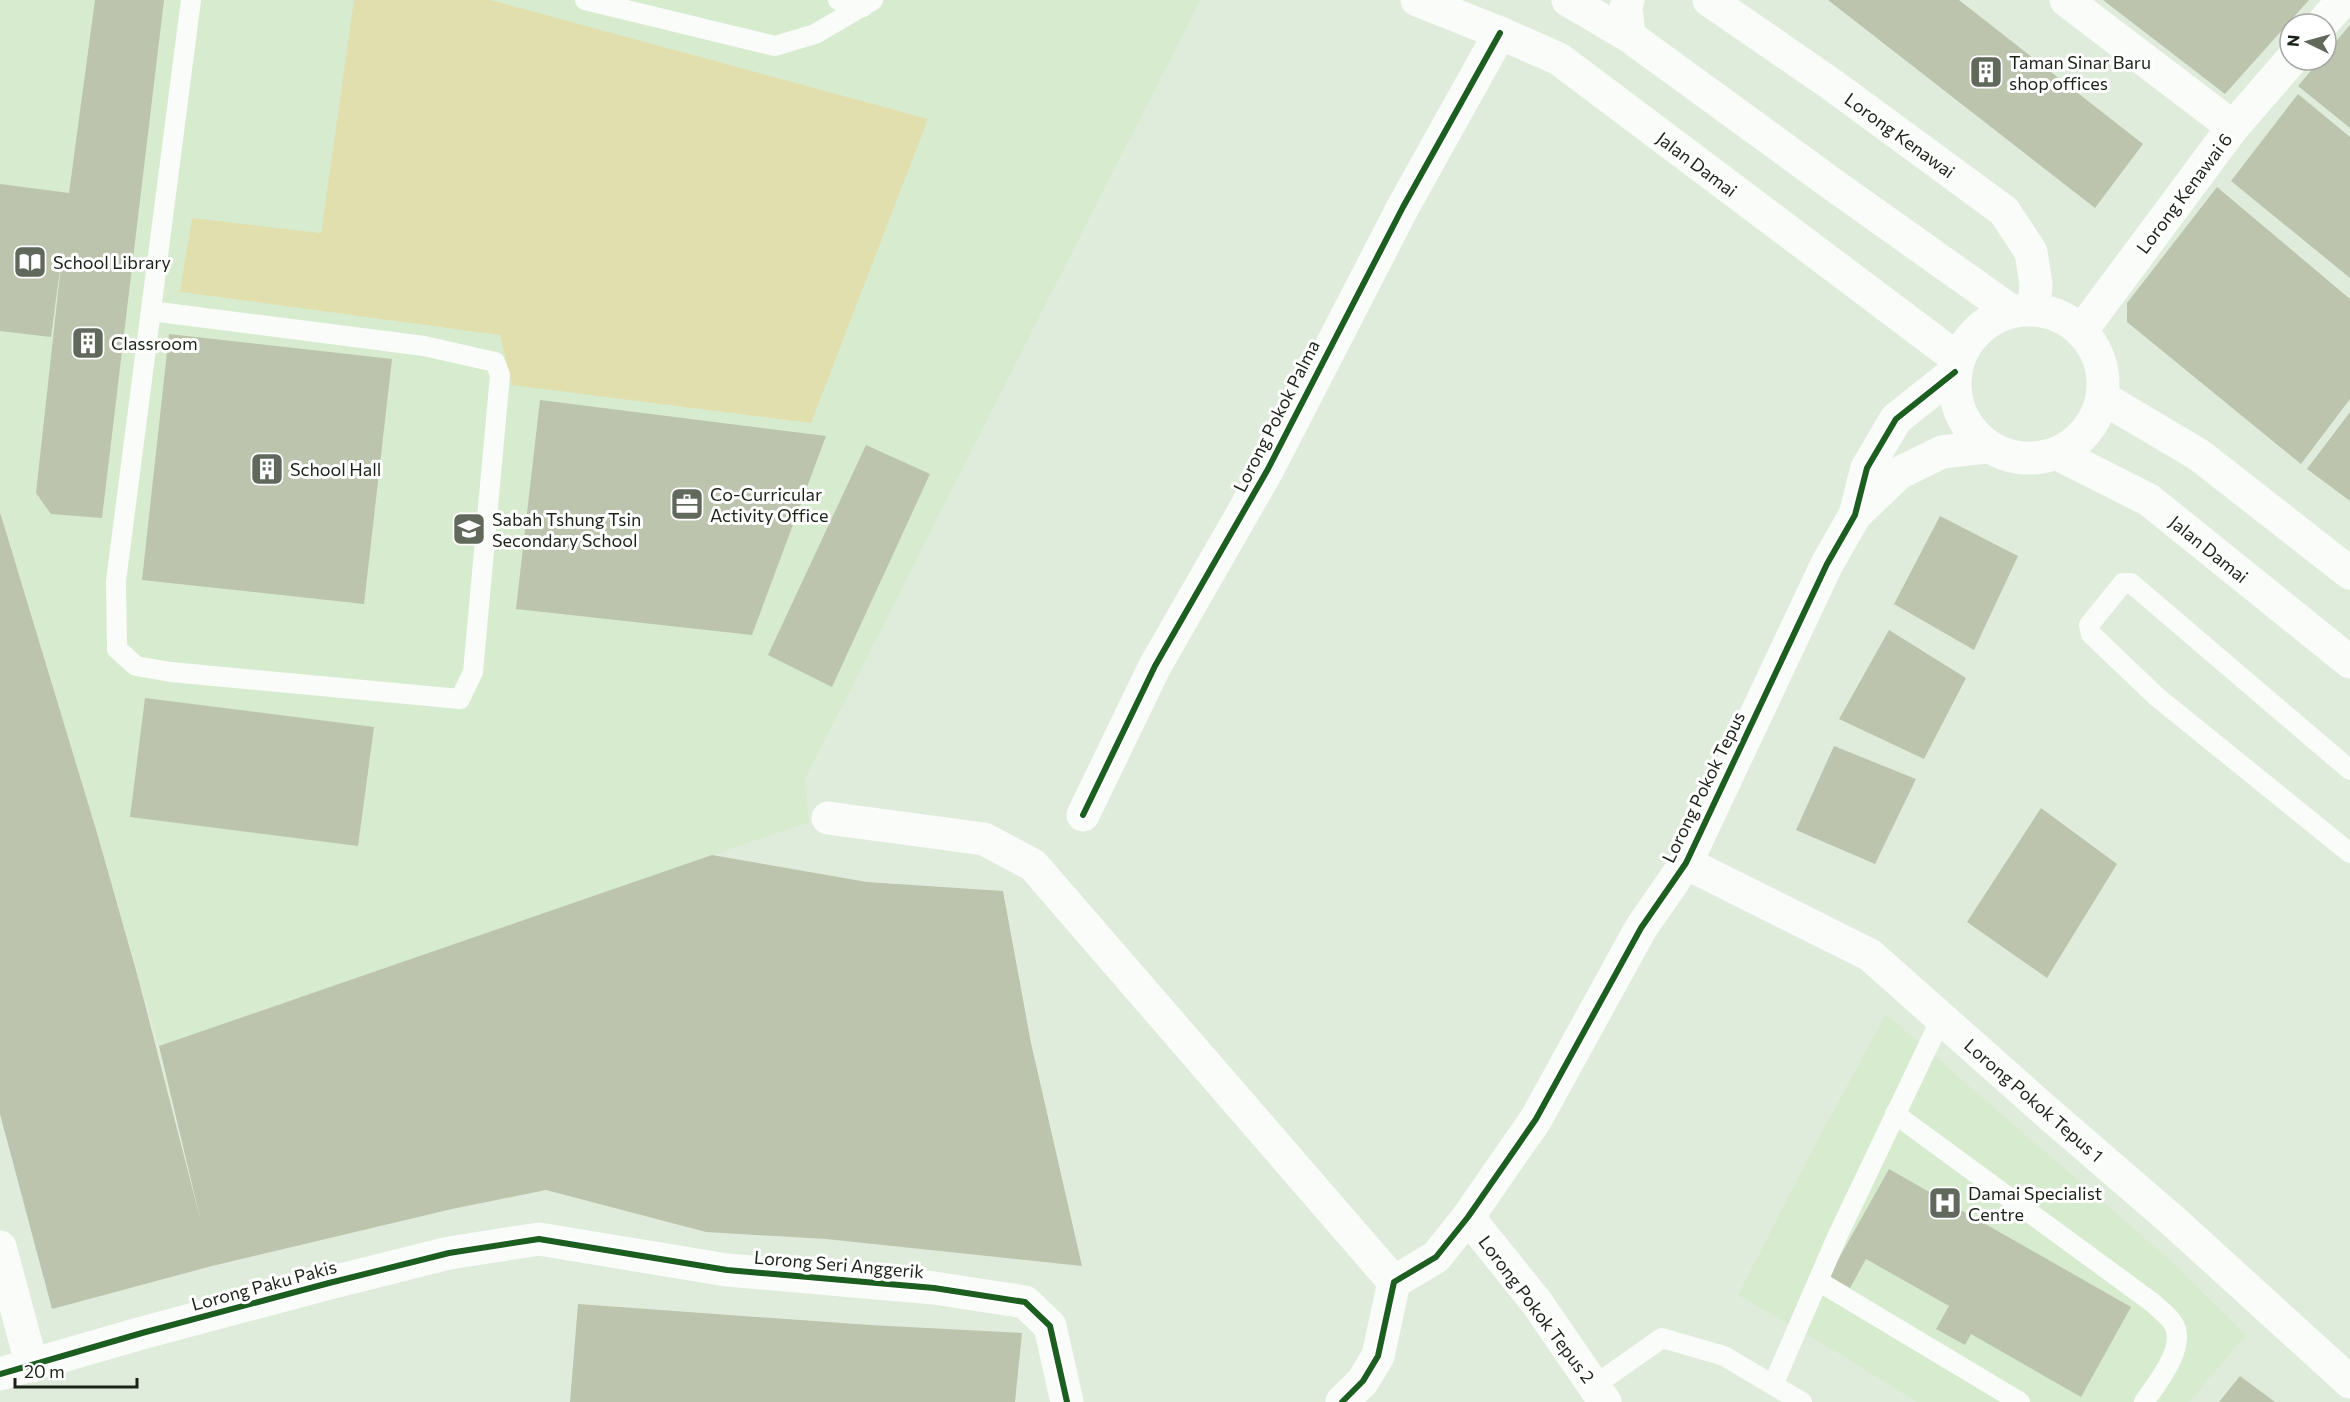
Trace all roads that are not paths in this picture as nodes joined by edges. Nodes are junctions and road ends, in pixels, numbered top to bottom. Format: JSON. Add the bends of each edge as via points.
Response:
{"nodes":[{"id":1,"x":191,"y":0,"type":"edge"},
{"id":2,"x":585,"y":0,"type":"edge"},
{"id":3,"x":838,"y":0,"type":"edge"},
{"id":4,"x":1418,"y":0,"type":"edge"},
{"id":5,"x":1568,"y":0,"type":"edge"},
{"id":6,"x":1628,"y":0,"type":"edge"},
{"id":7,"x":1709,"y":0,"type":"edge"},
{"id":8,"x":2066,"y":0,"type":"edge"},
{"id":9,"x":2343,"y":0,"type":"edge"},
{"id":10,"x":868,"y":3,"type":"edge"},
{"id":11,"x":2332,"y":12,"type":"edge"},
{"id":12,"x":1500,"y":33,"type":"junction"},
{"id":13,"x":1629,"y":36,"type":"junction"},
{"id":14,"x":2281,"y":72,"type":"edge"},
{"id":15,"x":2234,"y":127,"type":"junction"},
{"id":16,"x":2022,"y":310,"type":"junction"},
{"id":17,"x":152,"y":311,"type":"junction"},
{"id":18,"x":2082,"y":330,"type":"junction"},
{"id":19,"x":1956,"y":366,"type":"junction"},
{"id":20,"x":2103,"y":398,"type":"junction"},
{"id":21,"x":1986,"y":447,"type":"junction"},
{"id":22,"x":2058,"y":454,"type":"junction"},
{"id":23,"x":1854,"y":514,"type":"junction"},
{"id":24,"x":2350,"y":573,"type":"edge"},
{"id":25,"x":2350,"y":662,"type":"edge"},
{"id":26,"x":2350,"y":770,"type":"edge"},
{"id":27,"x":1083,"y":815,"type":"dead end"},
{"id":28,"x":828,"y":818,"type":"dead end"},
{"id":29,"x":2350,"y":853,"type":"edge"},
{"id":30,"x":1686,"y":863,"type":"junction"},
{"id":31,"x":1941,"y":1019,"type":"junction"},
{"id":32,"x":1894,"y":1114,"type":"junction"},
{"id":33,"x":1468,"y":1218,"type":"junction"},
{"id":34,"x":539,"y":1239,"type":"joint"},
{"id":35,"x":0,"y":1246,"type":"edge"},
{"id":36,"x":1818,"y":1281,"type":"junction"},
{"id":37,"x":1394,"y":1282,"type":"junction"},
{"id":38,"x":32,"y":1366,"type":"junction"},
{"id":39,"x":0,"y":1374,"type":"edge"},
{"id":40,"x":2350,"y":1382,"type":"edge"},
{"id":41,"x":1773,"y":1385,"type":"junction"},
{"id":42,"x":1600,"y":1394,"type":"edge"},
{"id":43,"x":1066,"y":1402,"type":"edge"},
{"id":44,"x":1342,"y":1402,"type":"edge"},
{"id":45,"x":1802,"y":1402,"type":"edge"},
{"id":46,"x":2020,"y":1402,"type":"edge"},
{"id":47,"x":2144,"y":1402,"type":"edge"}],
"edges":[{"from":1,"to":17,"type":"lane"},
{"from":2,"to":10,"type":"lane","via":[[776,46],[815,34]]},
{"from":3,"to":10,"type":"lane"},
{"from":4,"to":12,"type":"street","name":"Jalan Damai"},
{"from":5,"to":13,"type":"street"},
{"from":6,"to":13,"type":"street"},
{"from":7,"to":16,"type":"street","name":"Lorong Kenawai","via":[[2004,211],[2031,252],[2036,284]]},
{"from":8,"to":15,"type":"street"},
{"from":9,"to":11,"type":"street"},
{"from":12,"to":19,"type":"street","name":"Jalan Damai","via":[[1559,60]]},
{"from":12,"to":27,"type":"street","name":"Lorong Pokok Palma","via":[[1403,207],[1268,469],[1155,666]]},
{"from":13,"to":16,"type":"street","via":[[1825,180]]},
{"from":14,"to":15,"type":"street","name":"Lorong Kenawai 6"},
{"from":15,"to":18,"type":"street","name":"Lorong Kenawai 6"},
{"from":16,"to":18,"type":"street","via":[[2060,315]]},
{"from":16,"to":19,"type":"street","via":[[1978,328]]},
{"from":17,"to":17,"type":"lane","via":[[116,581],[117,649],[136,666],[171,672],[460,699],[473,672],[500,375],[495,362],[424,346]]},
{"from":18,"to":20,"type":"street","via":[[2101,361]]},
{"from":19,"to":21,"type":"street","via":[[1956,400],[1966,426]]},
{"from":19,"to":23,"type":"street","name":"Lorong Pokok Tepus","via":[[1896,419],[1867,468]]},
{"from":20,"to":22,"type":"street","via":[[2087,432]]},
{"from":20,"to":24,"type":"street","via":[[2199,455]]},
{"from":21,"to":22,"type":"street","via":[[2021,460]]},
{"from":21,"to":23,"type":"street","name":"Lorong Pokok Tepus","via":[[1942,452],[1899,472]]},
{"from":22,"to":25,"type":"street","name":"Jalan Damai","via":[[2149,500]]},
{"from":23,"to":30,"type":"street","name":"Lorong Pokok Tepus"},
{"from":26,"to":29,"type":"lane","via":[[2131,583],[2123,583],[2089,625],[2091,634],[2157,697]]},
{"from":28,"to":37,"type":"street","via":[[984,839],[1033,865]]},
{"from":30,"to":31,"type":"street","name":"Lorong Pokok Tepus 1","via":[[1870,955]]},
{"from":30,"to":33,"type":"street","name":"Lorong Pokok Tepus","via":[[1641,928],[1536,1119]]},
{"from":31,"to":32,"type":"lane"},
{"from":31,"to":40,"type":"street","name":"Lorong Pokok Tepus 1","via":[[2172,1220]]},
{"from":32,"to":36,"type":"lane"},
{"from":32,"to":47,"type":"lane","via":[[2153,1303],[2173,1322],[2178,1334],[2175,1351]]},
{"from":33,"to":37,"type":"street","name":"Lorong Pokok Tepus","via":[[1436,1257]]},
{"from":33,"to":42,"type":"street","name":"Lorong Pokok Tepus 2","via":[[1537,1303]]},
{"from":34,"to":38,"type":"street","name":"Lorong Paku Pakis","via":[[449,1253],[329,1283]]},
{"from":34,"to":43,"type":"street","name":"Lorong Seri Anggerik","via":[[726,1270],[934,1288],[1025,1302],[1050,1326]]},
{"from":35,"to":38,"type":"street"},
{"from":36,"to":41,"type":"lane"},
{"from":36,"to":46,"type":"lane"},
{"from":37,"to":44,"type":"street","via":[[1378,1356],[1363,1381]]},
{"from":38,"to":39,"type":"street","name":"Lorong Paku Pakis"},
{"from":41,"to":42,"type":"lane","via":[[1724,1356],[1662,1338]]},
{"from":41,"to":45,"type":"lane"}]}
